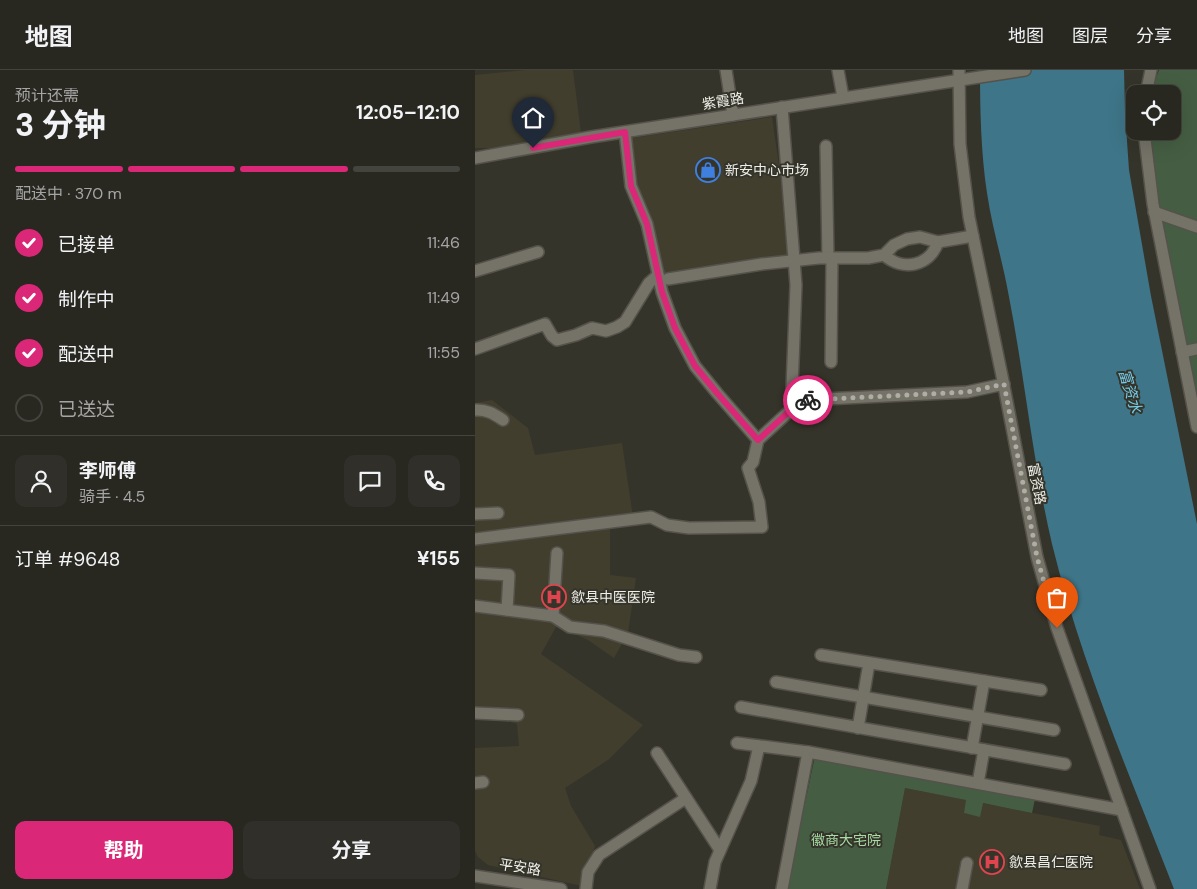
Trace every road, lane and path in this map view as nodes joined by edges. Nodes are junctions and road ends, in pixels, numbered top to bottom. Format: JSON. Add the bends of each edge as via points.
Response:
{"nodes":[{"id":1,"x":726,"y":70,"type":"edge"},
{"id":2,"x":838,"y":70,"type":"edge"},
{"id":3,"x":1025,"y":70,"type":"edge"},
{"id":4,"x":1151,"y":70,"type":"edge"},
{"id":5,"x":959,"y":75,"type":"edge"},
{"id":6,"x":1148,"y":85,"type":"edge"},
{"id":7,"x":843,"y":97,"type":"junction"},
{"id":8,"x":782,"y":107,"type":"junction"},
{"id":9,"x":733,"y":115,"type":"junction"},
{"id":10,"x":625,"y":132,"type":"junction"},
{"id":11,"x":1145,"y":140,"type":"edge"},
{"id":12,"x":826,"y":146,"type":"dead end"},
{"id":13,"x":475,"y":158,"type":"edge"},
{"id":14,"x":1154,"y":212,"type":"junction"},
{"id":15,"x":1197,"y":227,"type":"edge"},
{"id":16,"x":973,"y":236,"type":"junction"},
{"id":17,"x":938,"y":242,"type":"junction"},
{"id":18,"x":538,"y":252,"type":"dead end"},
{"id":19,"x":884,"y":255,"type":"junction"},
{"id":20,"x":830,"y":258,"type":"junction"},
{"id":21,"x":793,"y":260,"type":"junction"},
{"id":22,"x":475,"y":271,"type":"edge"},
{"id":23,"x":663,"y":277,"type":"junction"},
{"id":24,"x":475,"y":349,"type":"edge"},
{"id":25,"x":1197,"y":349,"type":"edge"},
{"id":26,"x":1182,"y":352,"type":"junction"},
{"id":27,"x":831,"y":362,"type":"dead end"},
{"id":28,"x":1004,"y":384,"type":"junction"},
{"id":29,"x":798,"y":399,"type":"junction"},
{"id":30,"x":475,"y":410,"type":"edge"},
{"id":31,"x":503,"y":420,"type":"dead end"},
{"id":32,"x":1197,"y":427,"type":"edge"},
{"id":33,"x":758,"y":440,"type":"junction"},
{"id":34,"x":498,"y":513,"type":"dead end"},
{"id":35,"x":475,"y":514,"type":"edge"},
{"id":36,"x":475,"y":539,"type":"edge"},
{"id":37,"x":557,"y":553,"type":"dead end"},
{"id":38,"x":475,"y":573,"type":"edge"},
{"id":39,"x":475,"y":606,"type":"edge"},
{"id":40,"x":507,"y":610,"type":"junction"},
{"id":41,"x":553,"y":616,"type":"junction"},
{"id":42,"x":821,"y":655,"type":"dead end"},
{"id":43,"x":696,"y":656,"type":"dead end"},
{"id":44,"x":869,"y":663,"type":"junction"},
{"id":45,"x":984,"y":681,"type":"junction"},
{"id":46,"x":776,"y":682,"type":"dead end"},
{"id":47,"x":1041,"y":690,"type":"dead end"},
{"id":48,"x":863,"y":697,"type":"junction"},
{"id":49,"x":741,"y":707,"type":"dead end"},
{"id":50,"x":475,"y":713,"type":"edge"},
{"id":51,"x":517,"y":715,"type":"dead end"},
{"id":52,"x":978,"y":717,"type":"junction"},
{"id":53,"x":858,"y":728,"type":"junction"},
{"id":54,"x":1054,"y":730,"type":"dead end"},
{"id":55,"x":737,"y":743,"type":"dead end"},
{"id":56,"x":759,"y":746,"type":"junction"},
{"id":57,"x":972,"y":748,"type":"junction"},
{"id":58,"x":984,"y":750,"type":"junction"},
{"id":59,"x":808,"y":752,"type":"junction"},
{"id":60,"x":657,"y":753,"type":"dead end"},
{"id":61,"x":1065,"y":764,"type":"dead end"},
{"id":62,"x":978,"y":783,"type":"junction"},
{"id":63,"x":686,"y":798,"type":"junction"},
{"id":64,"x":1122,"y":810,"type":"junction"},
{"id":65,"x":720,"y":850,"type":"junction"},
{"id":66,"x":967,"y":863,"type":"dead end"},
{"id":67,"x":475,"y":876,"type":"edge"},
{"id":68,"x":561,"y":889,"type":"edge"},
{"id":69,"x":586,"y":889,"type":"edge"},
{"id":70,"x":710,"y":889,"type":"edge"},
{"id":71,"x":782,"y":889,"type":"edge"},
{"id":72,"x":962,"y":889,"type":"edge"},
{"id":73,"x":1150,"y":889,"type":"edge"}],
"edges":[{"from":1,"to":9,"type":"street"},
{"from":2,"to":7,"type":"street"},
{"from":3,"to":5,"type":"street","name":"紫霞路","via":[[976,77]]},
{"from":4,"to":6,"type":"street"},
{"from":5,"to":7,"type":"street","name":"紫霞路"},
{"from":5,"to":16,"type":"street","name":"富资路","via":[[962,167]]},
{"from":7,"to":8,"type":"street","name":"紫霞路"},
{"from":8,"to":9,"type":"street","name":"紫霞路"},
{"from":8,"to":21,"type":"street"},
{"from":9,"to":10,"type":"street","name":"紫霞路"},
{"from":10,"to":13,"type":"street","name":"紫霞路"},
{"from":10,"to":23,"type":"street","via":[[631,186]]},
{"from":11,"to":14,"type":"street"},
{"from":12,"to":20,"type":"street"},
{"from":14,"to":15,"type":"street"},
{"from":14,"to":26,"type":"street"},
{"from":16,"to":17,"type":"street"},
{"from":16,"to":28,"type":"street","name":"富资路"},
{"from":17,"to":19,"type":"street","via":[[920,237],[907,239]]},
{"from":17,"to":19,"type":"street","via":[[933,253],[917,264],[899,264]]},
{"from":18,"to":22,"type":"street"},
{"from":19,"to":20,"type":"street"},
{"from":20,"to":21,"type":"street"},
{"from":20,"to":27,"type":"street"},
{"from":21,"to":23,"type":"street"},
{"from":21,"to":29,"type":"street","via":[[796,285],[792,388]]},
{"from":23,"to":24,"type":"street","via":[[649,283],[625,322],[607,331],[592,328],[557,340],[545,324]]},
{"from":23,"to":33,"type":"street","via":[[662,292],[675,328],[695,366]]},
{"from":25,"to":26,"type":"street"},
{"from":26,"to":32,"type":"street"},
{"from":28,"to":29,"type":"street","via":[[967,392]]},
{"from":28,"to":64,"type":"street","name":"富资路","via":[[1045,588]]},
{"from":29,"to":33,"type":"street","via":[[795,406]]},
{"from":30,"to":31,"type":"street","via":[[495,414]]},
{"from":33,"to":36,"type":"street","via":[[753,462],[748,468],[759,502],[762,527],[689,528],[667,525],[651,517]]},
{"from":34,"to":35,"type":"street"},
{"from":37,"to":41,"type":"street"},
{"from":38,"to":40,"type":"street","via":[[509,574]]},
{"from":39,"to":40,"type":"street"},
{"from":40,"to":41,"type":"street"},
{"from":41,"to":43,"type":"street","via":[[570,627],[604,631],[679,655]]},
{"from":42,"to":44,"type":"street"},
{"from":44,"to":45,"type":"street"},
{"from":44,"to":48,"type":"street"},
{"from":45,"to":47,"type":"street"},
{"from":45,"to":52,"type":"street"},
{"from":46,"to":48,"type":"street"},
{"from":48,"to":52,"type":"street"},
{"from":48,"to":53,"type":"street"},
{"from":49,"to":53,"type":"street"},
{"from":50,"to":51,"type":"street"},
{"from":52,"to":54,"type":"street"},
{"from":52,"to":57,"type":"street"},
{"from":53,"to":57,"type":"street"},
{"from":55,"to":56,"type":"street"},
{"from":56,"to":59,"type":"street"},
{"from":56,"to":65,"type":"street","via":[[751,782]]},
{"from":57,"to":58,"type":"street"},
{"from":58,"to":61,"type":"street"},
{"from":58,"to":62,"type":"street"},
{"from":59,"to":62,"type":"street"},
{"from":59,"to":71,"type":"street"},
{"from":60,"to":63,"type":"street"},
{"from":62,"to":64,"type":"street"},
{"from":63,"to":65,"type":"street"},
{"from":63,"to":69,"type":"street","via":[[599,855],[588,872]]},
{"from":64,"to":73,"type":"street","name":"富资路"},
{"from":65,"to":70,"type":"street"},
{"from":66,"to":72,"type":"street"},
{"from":67,"to":68,"type":"street","name":"平安路"}]}
